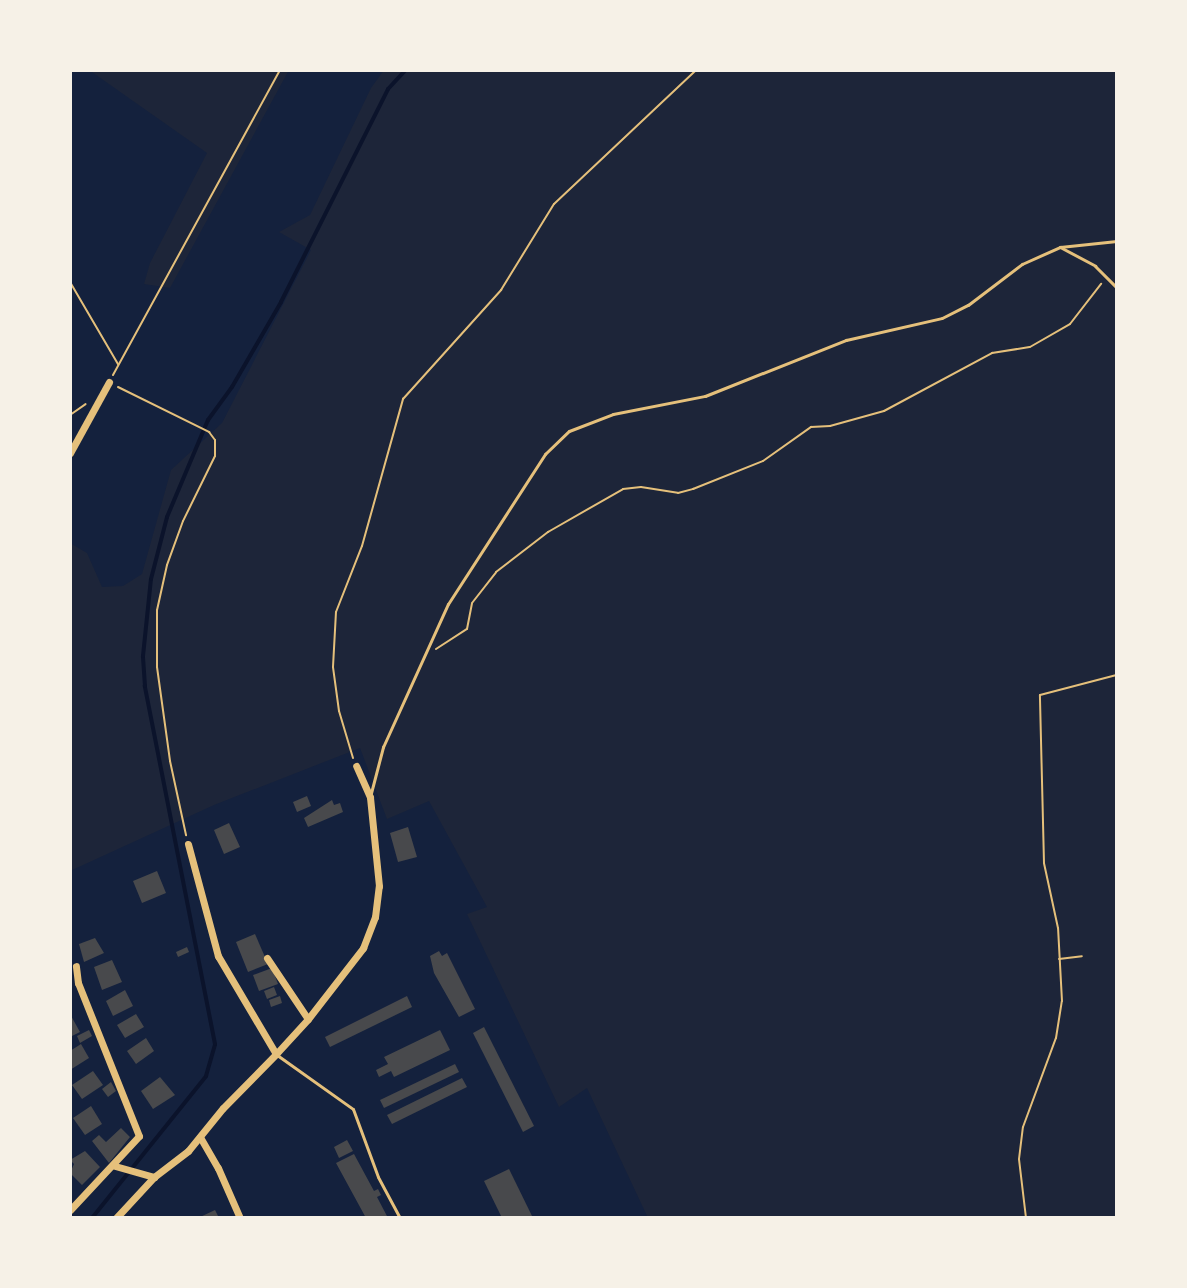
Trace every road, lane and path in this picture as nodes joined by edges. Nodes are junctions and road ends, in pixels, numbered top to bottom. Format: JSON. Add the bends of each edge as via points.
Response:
{"nodes":[{"id":1,"x":280,"y":70,"type":"edge"},
{"id":2,"x":696,"y":70,"type":"edge"},
{"id":3,"x":1117,"y":241,"type":"edge"},
{"id":4,"x":1060,"y":247,"type":"junction"},
{"id":5,"x":1117,"y":276,"type":"edge"},
{"id":6,"x":1110,"y":279,"type":"junction"},
{"id":7,"x":70,"y":282,"type":"edge"},
{"id":8,"x":1117,"y":288,"type":"edge"},
{"id":9,"x":118,"y":365,"type":"junction"},
{"id":10,"x":109,"y":382,"type":"junction"},
{"id":11,"x":70,"y":453,"type":"edge"},
{"id":12,"x":424,"y":655,"type":"junction"},
{"id":13,"x":1117,"y":675,"type":"edge"},
{"id":14,"x":356,"y":766,"type":"joint"},
{"id":15,"x":370,"y":797,"type":"junction"},
{"id":16,"x":188,"y":844,"type":"joint"},
{"id":17,"x":1082,"y":956,"type":"dead end"},
{"id":18,"x":267,"y":958,"type":"dead end"},
{"id":19,"x":1059,"y":959,"type":"junction"},
{"id":20,"x":76,"y":966,"type":"dead end"},
{"id":21,"x":308,"y":1019,"type":"junction"},
{"id":22,"x":276,"y":1054,"type":"junction"},
{"id":23,"x":200,"y":1137,"type":"junction"},
{"id":24,"x":115,"y":1166,"type":"junction"},
{"id":25,"x":150,"y":1176,"type":"junction"},
{"id":26,"x":70,"y":1210,"type":"edge"},
{"id":27,"x":116,"y":1218,"type":"edge"},
{"id":28,"x":240,"y":1218,"type":"edge"},
{"id":29,"x":400,"y":1218,"type":"edge"},
{"id":30,"x":1026,"y":1218,"type":"edge"}],
"edges":[{"from":1,"to":9,"type":"path"},
{"from":2,"to":14,"type":"path","via":[[554,204],[501,290],[403,399],[362,546],[336,612],[333,667],[339,711]]},
{"from":3,"to":4,"type":"lane"},
{"from":4,"to":6,"type":"lane"},
{"from":4,"to":12,"type":"lane","via":[[1022,264],[942,318],[846,340],[705,396],[601,417],[569,431],[545,454],[489,537]]},
{"from":5,"to":6,"type":"lane"},
{"from":6,"to":8,"type":"lane"},
{"from":6,"to":12,"type":"path","via":[[1100,284],[1070,324],[1030,347],[992,353],[884,411],[811,427],[763,461],[693,489],[623,489],[548,532],[496,572],[472,603],[467,629]]},
{"from":7,"to":9,"type":"path"},
{"from":9,"to":10,"type":"path"},
{"from":10,"to":11,"type":"street"},
{"from":10,"to":16,"type":"path","via":[[202,428],[215,440],[215,456],[183,521],[157,610],[157,667]]},
{"from":12,"to":15,"type":"lane","via":[[383,747]]},
{"from":13,"to":19,"type":"path","via":[[1040,695],[1044,863]]},
{"from":14,"to":15,"type":"street"},
{"from":15,"to":21,"type":"street","via":[[379,886],[375,917],[363,948]]},
{"from":16,"to":22,"type":"street","via":[[218,956]]},
{"from":17,"to":19,"type":"path"},
{"from":18,"to":21,"type":"street"},
{"from":19,"to":30,"type":"path","via":[[1062,1001],[1056,1038],[1019,1159]]},
{"from":20,"to":24,"type":"street","via":[[78,983],[138,1129],[136,1143]]},
{"from":21,"to":22,"type":"street"},
{"from":22,"to":23,"type":"street"},
{"from":22,"to":29,"type":"lane","via":[[353,1109]]},
{"from":23,"to":25,"type":"street"},
{"from":23,"to":28,"type":"street"},
{"from":24,"to":25,"type":"street"},
{"from":24,"to":26,"type":"street"},
{"from":25,"to":27,"type":"street"}]}
